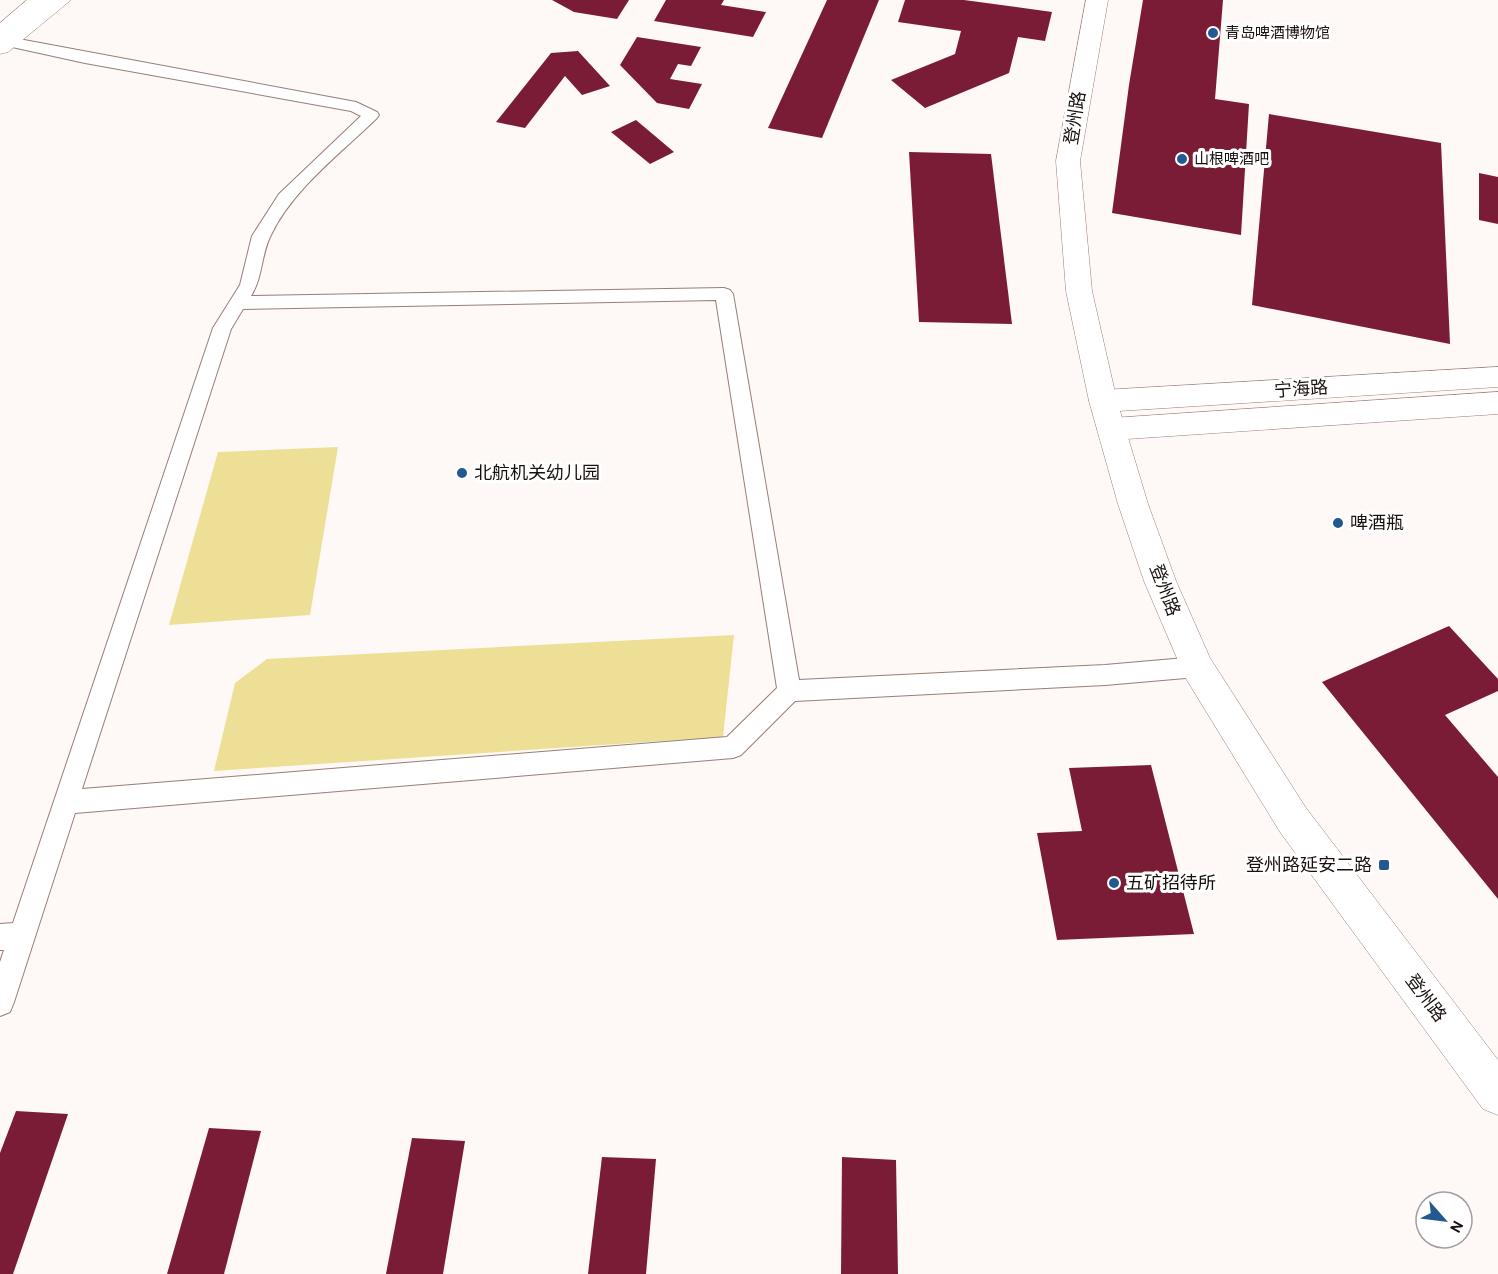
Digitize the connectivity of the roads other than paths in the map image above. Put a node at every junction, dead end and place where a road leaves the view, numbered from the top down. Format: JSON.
{"nodes":[{"id":1,"x":10,"y":0,"type":"edge"},
{"id":2,"x":40,"y":0,"type":"edge"},
{"id":3,"x":60,"y":0,"type":"edge"},
{"id":4,"x":1097,"y":0,"type":"edge"},
{"id":5,"x":0,"y":8,"type":"edge"},
{"id":6,"x":2,"y":41,"type":"edge"},
{"id":7,"x":237,"y":303,"type":"junction"},
{"id":8,"x":1498,"y":376,"type":"edge"},
{"id":9,"x":1498,"y":403,"type":"edge"},
{"id":10,"x":1108,"y":415,"type":"junction"},
{"id":11,"x":1197,"y":667,"type":"junction"},
{"id":12,"x":789,"y":691,"type":"junction"},
{"id":13,"x":66,"y":802,"type":"junction"},
{"id":14,"x":11,"y":936,"type":"edge"},
{"id":15,"x":0,"y":1002,"type":"edge"},
{"id":16,"x":1498,"y":1094,"type":"edge"}],
"edges":[{"from":1,"to":5,"type":"main road"},
{"from":2,"to":6,"type":"main road"},
{"from":3,"to":6,"type":"main road"},
{"from":4,"to":10,"type":"main road","name":"登州路"},
{"from":6,"to":7,"type":"lane"},
{"from":7,"to":12,"type":"lane"},
{"from":7,"to":13,"type":"lane"},
{"from":8,"to":10,"type":"main road","name":"宁海路"},
{"from":9,"to":10,"type":"main road","name":"宁海路"},
{"from":10,"to":11,"type":"main road","name":"登州路"},
{"from":11,"to":12,"type":"lane"},
{"from":11,"to":16,"type":"main road","name":"登州路"},
{"from":12,"to":13,"type":"lane"},
{"from":13,"to":14,"type":"lane"},
{"from":14,"to":15,"type":"lane"}]}
